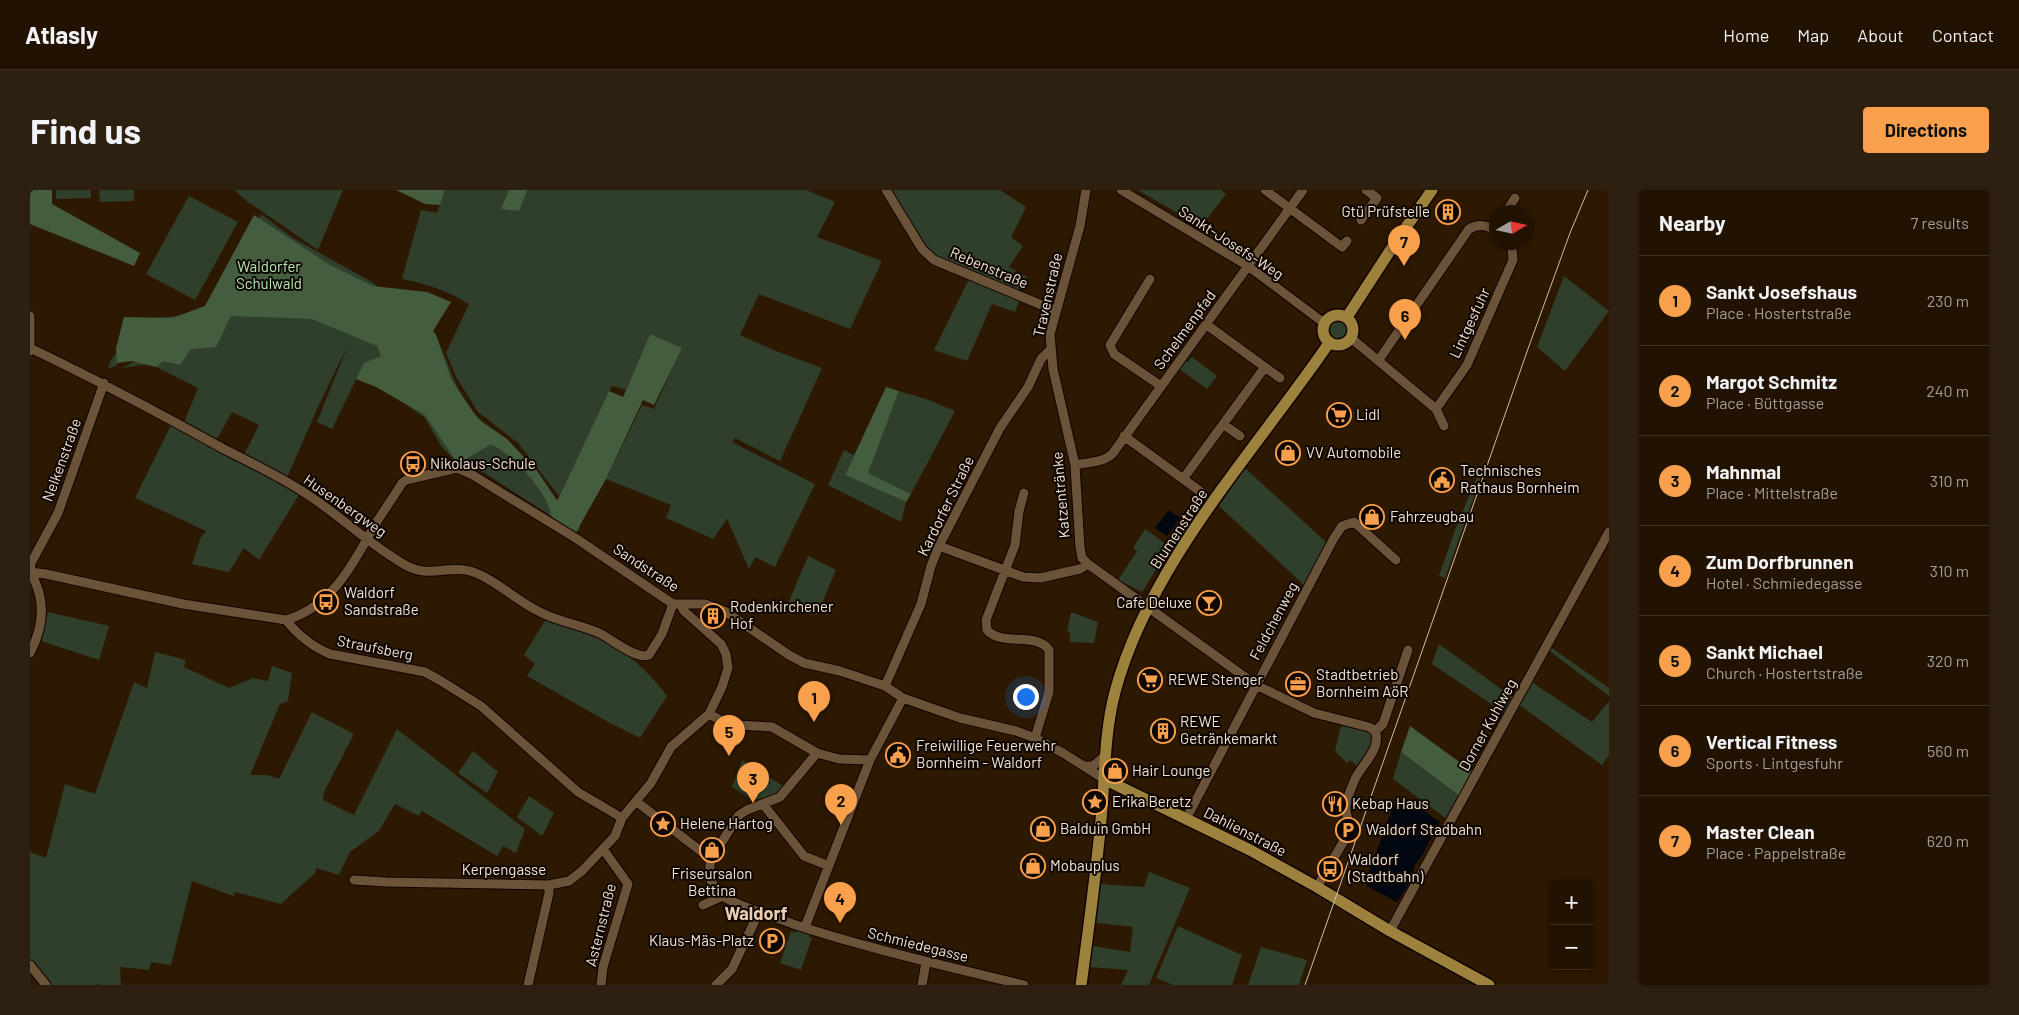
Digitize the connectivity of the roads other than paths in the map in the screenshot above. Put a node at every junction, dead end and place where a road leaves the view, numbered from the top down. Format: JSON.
{"nodes":[{"id":1,"x":886,"y":190,"type":"edge"},
{"id":2,"x":1086,"y":190,"type":"edge"},
{"id":3,"x":1121,"y":190,"type":"edge"},
{"id":4,"x":1265,"y":190,"type":"edge"},
{"id":5,"x":1303,"y":190,"type":"edge"},
{"id":6,"x":1366,"y":190,"type":"edge"},
{"id":7,"x":1432,"y":190,"type":"edge"},
{"id":8,"x":1516,"y":198,"type":"dead end"},
{"id":9,"x":1511,"y":205,"type":"edge"},
{"id":10,"x":1290,"y":208,"type":"junction"},
{"id":11,"x":1361,"y":220,"type":"dead end"},
{"id":12,"x":1489,"y":226,"type":"edge"},
{"id":13,"x":1347,"y":240,"type":"dead end"},
{"id":14,"x":1512,"y":250,"type":"edge"},
{"id":15,"x":1248,"y":266,"type":"junction"},
{"id":16,"x":1150,"y":279,"type":"dead end"},
{"id":17,"x":1056,"y":311,"type":"junction"},
{"id":18,"x":30,"y":316,"type":"edge"},
{"id":19,"x":1347,"y":317,"type":"junction"},
{"id":20,"x":1324,"y":323,"type":"junction"},
{"id":21,"x":1207,"y":325,"type":"junction"},
{"id":22,"x":1351,"y":338,"type":"junction"},
{"id":23,"x":1329,"y":343,"type":"junction"},
{"id":24,"x":30,"y":350,"type":"edge"},
{"id":25,"x":1050,"y":350,"type":"junction"},
{"id":26,"x":1378,"y":361,"type":"junction"},
{"id":27,"x":1265,"y":367,"type":"junction"},
{"id":28,"x":1280,"y":378,"type":"dead end"},
{"id":29,"x":104,"y":383,"type":"junction"},
{"id":30,"x":1161,"y":386,"type":"junction"},
{"id":31,"x":1436,"y":409,"type":"junction"},
{"id":32,"x":1003,"y":424,"type":"joint"},
{"id":33,"x":1224,"y":424,"type":"junction"},
{"id":34,"x":1444,"y":426,"type":"dead end"},
{"id":35,"x":1124,"y":436,"type":"junction"},
{"id":36,"x":1240,"y":436,"type":"dead end"},
{"id":37,"x":1075,"y":464,"type":"junction"},
{"id":38,"x":1183,"y":479,"type":"junction"},
{"id":39,"x":1201,"y":492,"type":"dead end"},
{"id":40,"x":1024,"y":493,"type":"dead end"},
{"id":41,"x":1609,"y":532,"type":"edge"},
{"id":42,"x":368,"y":539,"type":"junction"},
{"id":43,"x":940,"y":546,"type":"junction"},
{"id":44,"x":1396,"y":560,"type":"dead end"},
{"id":45,"x":1088,"y":564,"type":"junction"},
{"id":46,"x":1005,"y":570,"type":"junction"},
{"id":47,"x":30,"y":572,"type":"edge"},
{"id":48,"x":677,"y":604,"type":"junction"},
{"id":49,"x":1148,"y":608,"type":"junction"},
{"id":50,"x":286,"y":620,"type":"junction"},
{"id":51,"x":1408,"y":650,"type":"dead end"},
{"id":52,"x":30,"y":653,"type":"edge"},
{"id":53,"x":1256,"y":685,"type":"junction"},
{"id":54,"x":885,"y":686,"type":"junction"},
{"id":55,"x":903,"y":698,"type":"junction"},
{"id":56,"x":708,"y":714,"type":"junction"},
{"id":57,"x":1375,"y":731,"type":"junction"},
{"id":58,"x":1035,"y":738,"type":"junction"},
{"id":59,"x":817,"y":754,"type":"junction"},
{"id":60,"x":1106,"y":755,"type":"junction"},
{"id":61,"x":870,"y":760,"type":"junction"},
{"id":62,"x":1085,"y":766,"type":"junction"},
{"id":63,"x":1104,"y":779,"type":"junction"},
{"id":64,"x":1127,"y":792,"type":"junction"},
{"id":65,"x":637,"y":802,"type":"junction"},
{"id":66,"x":763,"y":804,"type":"junction"},
{"id":67,"x":1102,"y":807,"type":"junction"},
{"id":68,"x":622,"y":818,"type":"junction"},
{"id":69,"x":1186,"y":819,"type":"junction"},
{"id":70,"x":603,"y":849,"type":"junction"},
{"id":71,"x":711,"y":859,"type":"junction"},
{"id":72,"x":830,"y":866,"type":"junction"},
{"id":73,"x":354,"y":880,"type":"dead end"},
{"id":74,"x":549,"y":885,"type":"junction"},
{"id":75,"x":1317,"y":887,"type":"junction"},
{"id":76,"x":723,"y":896,"type":"junction"},
{"id":77,"x":703,"y":905,"type":"dead end"},
{"id":78,"x":759,"y":912,"type":"junction"},
{"id":79,"x":805,"y":927,"type":"junction"},
{"id":80,"x":1390,"y":931,"type":"junction"},
{"id":81,"x":926,"y":962,"type":"junction"},
{"id":82,"x":30,"y":964,"type":"edge"},
{"id":83,"x":46,"y":985,"type":"edge"},
{"id":84,"x":528,"y":985,"type":"edge"},
{"id":85,"x":601,"y":985,"type":"edge"},
{"id":86,"x":716,"y":985,"type":"edge"},
{"id":87,"x":922,"y":985,"type":"edge"},
{"id":88,"x":1024,"y":985,"type":"edge"},
{"id":89,"x":1081,"y":985,"type":"edge"},
{"id":90,"x":1490,"y":985,"type":"edge"}],
"edges":[{"from":1,"to":17,"type":"street","name":"Rebenstraße"},
{"from":2,"to":17,"type":"street","name":"Travenstraße"},
{"from":3,"to":15,"type":"street","name":"Sankt-Josefs-Weg"},
{"from":4,"to":10,"type":"street"},
{"from":5,"to":10,"type":"street","name":"Schelmenpfad"},
{"from":6,"to":11,"type":"street"},
{"from":7,"to":19,"type":"main road"},
{"from":8,"to":9,"type":"street"},
{"from":10,"to":13,"type":"street"},
{"from":10,"to":15,"type":"street","name":"Schelmenpfad"},
{"from":12,"to":26,"type":"street"},
{"from":14,"to":31,"type":"street","name":"Lintgesfuhr"},
{"from":15,"to":20,"type":"street","name":"Sankt-Josefs-Weg"},
{"from":15,"to":21,"type":"street","name":"Schelmenpfad"},
{"from":16,"to":30,"type":"street"},
{"from":17,"to":25,"type":"street","name":"Travenstraße"},
{"from":18,"to":24,"type":"street"},
{"from":19,"to":20,"type":"main road"},
{"from":19,"to":22,"type":"main road"},
{"from":20,"to":23,"type":"main road"},
{"from":21,"to":27,"type":"street"},
{"from":21,"to":30,"type":"street","name":"Schelmenpfad"},
{"from":22,"to":23,"type":"main road"},
{"from":22,"to":26,"type":"street"},
{"from":23,"to":49,"type":"main road","name":"Blumenstraße"},
{"from":24,"to":29,"type":"street","name":"Husenbergweg"},
{"from":25,"to":32,"type":"street","name":"Travenstraße"},
{"from":25,"to":37,"type":"street","name":"Katzentränke"},
{"from":26,"to":31,"type":"street"},
{"from":27,"to":28,"type":"street"},
{"from":27,"to":33,"type":"street"},
{"from":29,"to":42,"type":"street","name":"Husenbergweg"},
{"from":29,"to":47,"type":"street","name":"Nelkenstraße"},
{"from":30,"to":35,"type":"street","name":"Schelmenpfad"},
{"from":31,"to":34,"type":"street"},
{"from":32,"to":43,"type":"street","name":"Kardorfer Straße"},
{"from":33,"to":36,"type":"street"},
{"from":33,"to":38,"type":"street"},
{"from":35,"to":37,"type":"street","name":"Schelmenpfad"},
{"from":35,"to":38,"type":"street"},
{"from":37,"to":45,"type":"street","name":"Katzentränke"},
{"from":38,"to":39,"type":"street"},
{"from":40,"to":46,"type":"street"},
{"from":41,"to":80,"type":"street","name":"Dorner Kuhlweg"},
{"from":42,"to":48,"type":"street","name":"Husenbergweg"},
{"from":42,"to":48,"type":"street","name":"Sandstraße"},
{"from":42,"to":50,"type":"street","name":"Sandstraße"},
{"from":43,"to":46,"type":"street"},
{"from":43,"to":54,"type":"street","name":"Kardorfer Straße"},
{"from":44,"to":53,"type":"street","name":"Feldchenweg"},
{"from":45,"to":46,"type":"street"},
{"from":45,"to":49,"type":"street"},
{"from":46,"to":58,"type":"street"},
{"from":47,"to":50,"type":"street"},
{"from":47,"to":52,"type":"street"},
{"from":48,"to":54,"type":"street","name":"Sandstraße"},
{"from":48,"to":56,"type":"street","name":"Kerpengasse"},
{"from":49,"to":53,"type":"street"},
{"from":49,"to":60,"type":"main road","name":"Blumenstraße"},
{"from":50,"to":68,"type":"street","name":"Straufsberg"},
{"from":51,"to":57,"type":"street"},
{"from":53,"to":57,"type":"street"},
{"from":53,"to":69,"type":"street","name":"Feldchenweg"},
{"from":54,"to":55,"type":"street","name":"Sandstraße"},
{"from":55,"to":58,"type":"street","name":"Sandstraße"},
{"from":55,"to":61,"type":"street"},
{"from":56,"to":59,"type":"street"},
{"from":56,"to":65,"type":"street","name":"Kerpengasse"},
{"from":57,"to":75,"type":"street"},
{"from":58,"to":62,"type":"street","name":"Sandstraße"},
{"from":59,"to":61,"type":"street"},
{"from":59,"to":66,"type":"street"},
{"from":60,"to":62,"type":"street"},
{"from":60,"to":63,"type":"main road","name":"Blumenstraße"},
{"from":61,"to":72,"type":"street"},
{"from":62,"to":63,"type":"street","name":"Sandstraße"},
{"from":63,"to":64,"type":"main road","name":"Dahlienstraße"},
{"from":63,"to":67,"type":"main road","name":"Blumenstraße"},
{"from":64,"to":67,"type":"main road"},
{"from":64,"to":69,"type":"main road","name":"Dahlienstraße"},
{"from":65,"to":68,"type":"street","name":"Kerpengasse"},
{"from":65,"to":71,"type":"street"},
{"from":66,"to":71,"type":"street"},
{"from":66,"to":72,"type":"street"},
{"from":67,"to":89,"type":"main road","name":"Blumenstraße"},
{"from":68,"to":70,"type":"street","name":"Kerpengasse"},
{"from":69,"to":75,"type":"main road","name":"Dahlienstraße"},
{"from":70,"to":74,"type":"street","name":"Kerpengasse"},
{"from":70,"to":85,"type":"street","name":"Asternstraße"},
{"from":71,"to":76,"type":"street"},
{"from":72,"to":79,"type":"street"},
{"from":73,"to":74,"type":"street","name":"Kerpengasse"},
{"from":74,"to":84,"type":"street"},
{"from":75,"to":80,"type":"main road","name":"Dahlienstraße"},
{"from":76,"to":77,"type":"street"},
{"from":76,"to":78,"type":"street","name":"Schmiedegasse"},
{"from":78,"to":79,"type":"street","name":"Schmiedegasse"},
{"from":78,"to":86,"type":"street"},
{"from":79,"to":81,"type":"street","name":"Schmiedegasse"},
{"from":80,"to":90,"type":"main road","name":"Dahlienstraße"},
{"from":81,"to":87,"type":"street"},
{"from":81,"to":88,"type":"street","name":"Schmiedegasse"},
{"from":82,"to":83,"type":"street"}]}
